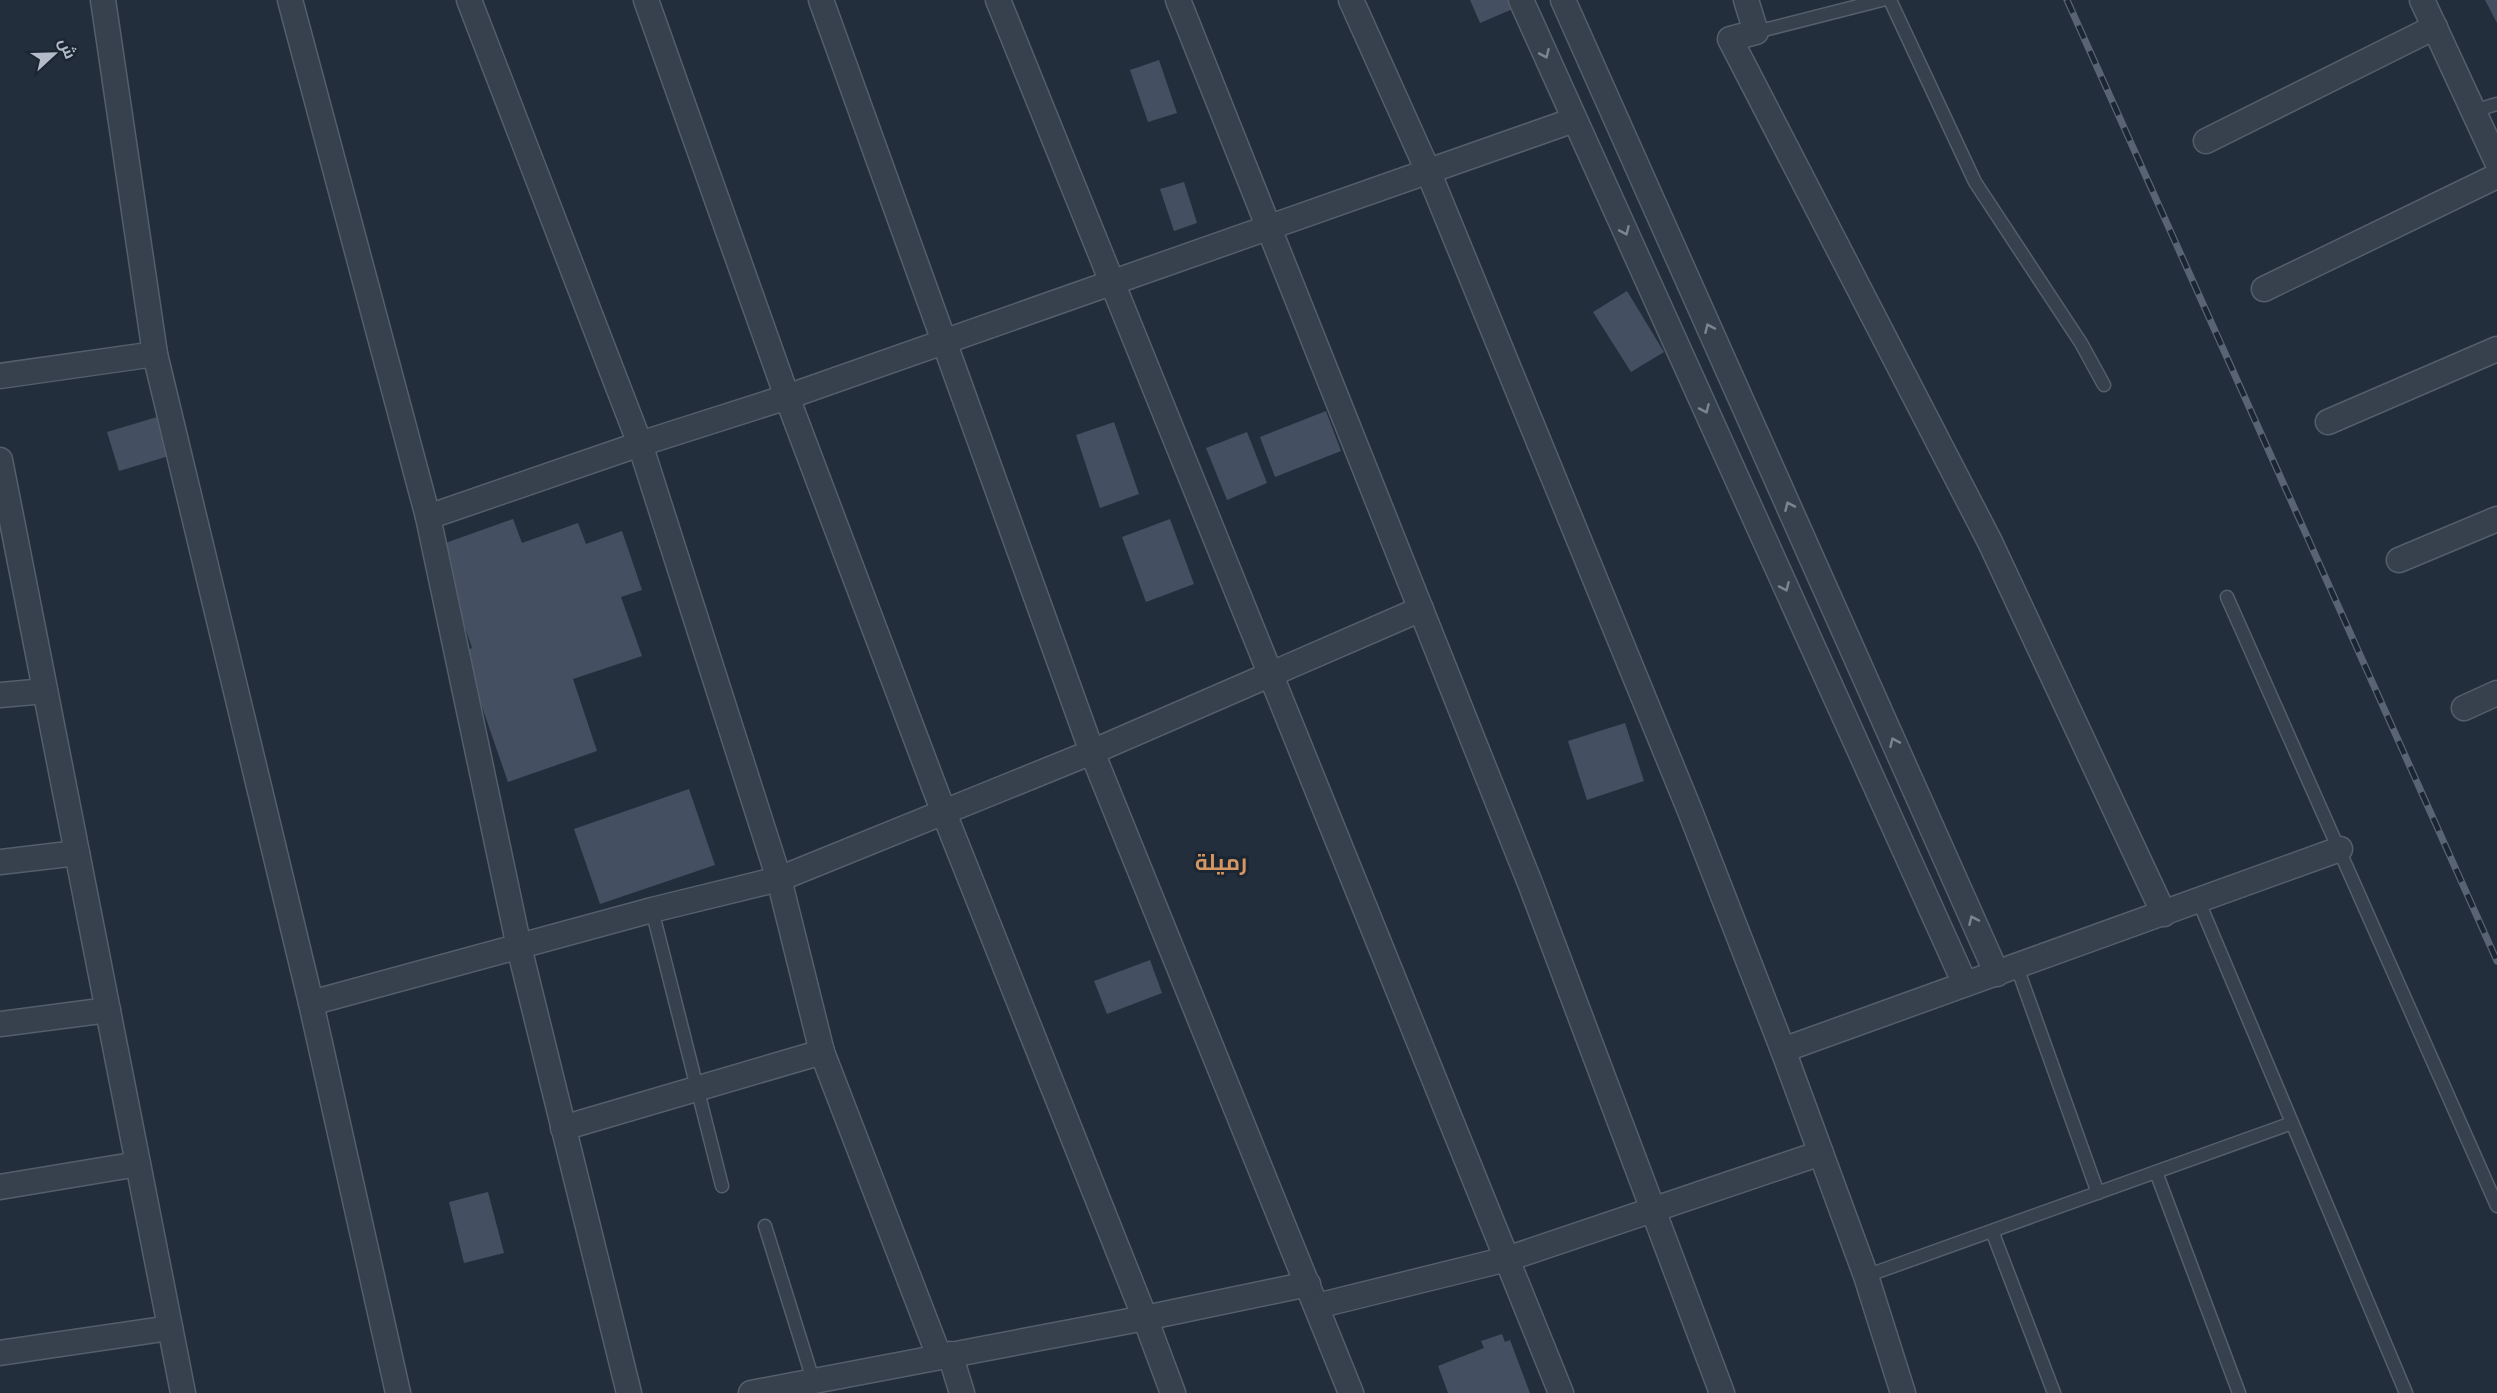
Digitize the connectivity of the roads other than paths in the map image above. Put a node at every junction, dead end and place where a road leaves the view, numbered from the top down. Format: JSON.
{"nodes":[{"id":1,"x":103,"y":0,"type":"edge"},
{"id":2,"x":290,"y":0,"type":"edge"},
{"id":3,"x":469,"y":0,"type":"edge"},
{"id":4,"x":646,"y":0,"type":"edge"},
{"id":5,"x":821,"y":0,"type":"edge"},
{"id":6,"x":998,"y":0,"type":"edge"},
{"id":7,"x":1178,"y":0,"type":"edge"},
{"id":8,"x":1351,"y":0,"type":"edge"},
{"id":9,"x":1521,"y":0,"type":"edge"},
{"id":10,"x":1563,"y":0,"type":"edge"},
{"id":11,"x":1746,"y":0,"type":"edge"},
{"id":12,"x":1882,"y":0,"type":"edge"},
{"id":13,"x":1890,"y":0,"type":"edge"},
{"id":14,"x":2422,"y":0,"type":"edge"},
{"id":15,"x":2435,"y":27,"type":"junction"},
{"id":16,"x":1756,"y":32,"type":"junction"},
{"id":17,"x":2497,"y":104,"type":"edge"},
{"id":18,"x":2473,"y":111,"type":"junction"},
{"id":19,"x":1574,"y":120,"type":"junction"},
{"id":20,"x":2206,"y":141,"type":"dead end"},
{"id":21,"x":2497,"y":162,"type":"edge"},
{"id":22,"x":1428,"y":171,"type":"junction"},
{"id":23,"x":2497,"y":176,"type":"edge"},
{"id":24,"x":1270,"y":226,"type":"junction"},
{"id":25,"x":1112,"y":282,"type":"junction"},
{"id":26,"x":2264,"y":289,"type":"dead end"},
{"id":27,"x":944,"y":342,"type":"junction"},
{"id":28,"x":2497,"y":349,"type":"edge"},
{"id":29,"x":155,"y":354,"type":"junction"},
{"id":30,"x":0,"y":376,"type":"edge"},
{"id":31,"x":2104,"y":386,"type":"dead end"},
{"id":32,"x":787,"y":397,"type":"junction"},
{"id":33,"x":2328,"y":422,"type":"dead end"},
{"id":34,"x":640,"y":444,"type":"junction"},
{"id":35,"x":0,"y":460,"type":"edge"},
{"id":36,"x":428,"y":517,"type":"junction"},
{"id":37,"x":2497,"y":519,"type":"edge"},
{"id":38,"x":6,"y":525,"type":"edge"},
{"id":39,"x":2398,"y":560,"type":"dead end"},
{"id":40,"x":2227,"y":597,"type":"dead end"},
{"id":41,"x":1421,"y":609,"type":"junction"},
{"id":42,"x":1271,"y":676,"type":"junction"},
{"id":43,"x":45,"y":691,"type":"junction"},
{"id":44,"x":2497,"y":693,"type":"edge"},
{"id":45,"x":0,"y":695,"type":"edge"},
{"id":46,"x":2464,"y":708,"type":"dead end"},
{"id":47,"x":1092,"y":752,"type":"junction"},
{"id":48,"x":944,"y":813,"type":"junction"},
{"id":49,"x":2340,"y":849,"type":"junction"},
{"id":50,"x":77,"y":853,"type":"junction"},
{"id":51,"x":0,"y":862,"type":"edge"},
{"id":52,"x":779,"y":879,"type":"junction"},
{"id":53,"x":2199,"y":902,"type":"junction"},
{"id":54,"x":652,"y":910,"type":"junction"},
{"id":55,"x":2164,"y":914,"type":"junction"},
{"id":56,"x":519,"y":947,"type":"junction"},
{"id":57,"x":2007,"y":970,"type":"junction"},
{"id":58,"x":1965,"y":984,"type":"junction"},
{"id":59,"x":311,"y":1003,"type":"junction"},
{"id":60,"x":108,"y":1010,"type":"junction"},
{"id":61,"x":0,"y":1024,"type":"edge"},
{"id":62,"x":1783,"y":1050,"type":"junction"},
{"id":63,"x":822,"y":1052,"type":"junction"},
{"id":64,"x":698,"y":1089,"type":"junction"},
{"id":65,"x":2292,"y":1123,"type":"junction"},
{"id":66,"x":564,"y":1128,"type":"junction"},
{"id":67,"x":1821,"y":1153,"type":"junction"},
{"id":68,"x":138,"y":1164,"type":"junction"},
{"id":69,"x":2156,"y":1172,"type":"junction"},
{"id":70,"x":722,"y":1186,"type":"dead end"},
{"id":71,"x":0,"y":1187,"type":"edge"},
{"id":72,"x":2098,"y":1193,"type":"junction"},
{"id":73,"x":2497,"y":1206,"type":"edge"},
{"id":74,"x":1654,"y":1210,"type":"junction"},
{"id":75,"x":765,"y":1226,"type":"dead end"},
{"id":76,"x":1992,"y":1231,"type":"junction"},
{"id":77,"x":1507,"y":1259,"type":"junction"},
{"id":78,"x":1866,"y":1276,"type":"junction"},
{"id":79,"x":1313,"y":1295,"type":"junction"},
{"id":80,"x":1145,"y":1318,"type":"junction"},
{"id":81,"x":170,"y":1328,"type":"junction"},
{"id":82,"x":0,"y":1353,"type":"edge"},
{"id":83,"x":945,"y":1355,"type":"junction"},
{"id":84,"x":828,"y":1385,"type":"edge"},
{"id":85,"x":183,"y":1393,"type":"edge"},
{"id":86,"x":398,"y":1393,"type":"edge"},
{"id":87,"x":629,"y":1393,"type":"edge"},
{"id":88,"x":751,"y":1393,"type":"edge"},
{"id":89,"x":962,"y":1393,"type":"edge"},
{"id":90,"x":1173,"y":1393,"type":"edge"},
{"id":91,"x":1352,"y":1393,"type":"edge"},
{"id":92,"x":1561,"y":1393,"type":"edge"},
{"id":93,"x":1722,"y":1393,"type":"edge"},
{"id":94,"x":1903,"y":1393,"type":"edge"},
{"id":95,"x":2054,"y":1393,"type":"edge"},
{"id":96,"x":2239,"y":1393,"type":"edge"},
{"id":97,"x":2406,"y":1393,"type":"edge"}],
"edges":[{"from":1,"to":29,"type":"street"},
{"from":2,"to":36,"type":"street"},
{"from":3,"to":34,"type":"street"},
{"from":4,"to":32,"type":"street"},
{"from":5,"to":27,"type":"street"},
{"from":6,"to":25,"type":"street"},
{"from":7,"to":24,"type":"street"},
{"from":8,"to":22,"type":"street"},
{"from":9,"to":19,"type":"street","one_way":true},
{"from":57,"to":10,"type":"street","one_way":true},
{"from":11,"to":16,"type":"street"},
{"from":12,"to":16,"type":"lane"},
{"from":13,"to":31,"type":"lane"},
{"from":14,"to":15,"type":"street"},
{"from":15,"to":18,"type":"street"},
{"from":15,"to":20,"type":"street"},
{"from":16,"to":55,"type":"street"},
{"from":17,"to":18,"type":"lane"},
{"from":18,"to":21,"type":"street"},
{"from":19,"to":22,"type":"street"},
{"from":19,"to":58,"type":"street","one_way":true},
{"from":22,"to":24,"type":"street"},
{"from":22,"to":62,"type":"street"},
{"from":23,"to":26,"type":"street"},
{"from":24,"to":25,"type":"street"},
{"from":24,"to":41,"type":"street"},
{"from":25,"to":27,"type":"street"},
{"from":25,"to":42,"type":"street"},
{"from":27,"to":32,"type":"street"},
{"from":27,"to":47,"type":"street"},
{"from":28,"to":33,"type":"street"},
{"from":29,"to":30,"type":"street"},
{"from":29,"to":59,"type":"street"},
{"from":32,"to":34,"type":"street"},
{"from":32,"to":48,"type":"street"},
{"from":34,"to":36,"type":"street"},
{"from":34,"to":52,"type":"street"},
{"from":35,"to":38,"type":"street"},
{"from":36,"to":56,"type":"street"},
{"from":37,"to":39,"type":"street"},
{"from":38,"to":43,"type":"street"},
{"from":40,"to":49,"type":"lane"},
{"from":41,"to":42,"type":"street"},
{"from":41,"to":74,"type":"street"},
{"from":42,"to":47,"type":"street"},
{"from":42,"to":77,"type":"street"},
{"from":43,"to":45,"type":"street"},
{"from":43,"to":50,"type":"street"},
{"from":44,"to":46,"type":"street"},
{"from":47,"to":48,"type":"street"},
{"from":47,"to":79,"type":"street"},
{"from":48,"to":52,"type":"street"},
{"from":48,"to":80,"type":"street"},
{"from":49,"to":53,"type":"street"},
{"from":49,"to":73,"type":"lane"},
{"from":50,"to":51,"type":"street"},
{"from":50,"to":60,"type":"street"},
{"from":52,"to":54,"type":"street"},
{"from":52,"to":63,"type":"street"},
{"from":53,"to":55,"type":"street"},
{"from":53,"to":65,"type":"lane"},
{"from":54,"to":56,"type":"street"},
{"from":54,"to":64,"type":"lane"},
{"from":55,"to":57,"type":"street"},
{"from":56,"to":59,"type":"street"},
{"from":56,"to":66,"type":"street"},
{"from":57,"to":58,"type":"street"},
{"from":57,"to":72,"type":"lane"},
{"from":58,"to":62,"type":"street"},
{"from":59,"to":86,"type":"street"},
{"from":60,"to":61,"type":"street"},
{"from":60,"to":68,"type":"street"},
{"from":62,"to":67,"type":"street"},
{"from":63,"to":64,"type":"street"},
{"from":63,"to":83,"type":"street"},
{"from":64,"to":66,"type":"street"},
{"from":64,"to":70,"type":"lane"},
{"from":65,"to":69,"type":"lane"},
{"from":65,"to":97,"type":"lane"},
{"from":66,"to":87,"type":"street"},
{"from":67,"to":74,"type":"street"},
{"from":67,"to":78,"type":"street"},
{"from":68,"to":71,"type":"street"},
{"from":68,"to":81,"type":"street"},
{"from":69,"to":72,"type":"lane"},
{"from":69,"to":96,"type":"lane"},
{"from":72,"to":76,"type":"lane"},
{"from":74,"to":77,"type":"street"},
{"from":74,"to":93,"type":"street"},
{"from":75,"to":84,"type":"lane"},
{"from":76,"to":78,"type":"lane"},
{"from":76,"to":95,"type":"lane"},
{"from":77,"to":79,"type":"street"},
{"from":77,"to":92,"type":"street"},
{"from":78,"to":94,"type":"street"},
{"from":79,"to":80,"type":"street"},
{"from":79,"to":91,"type":"street"},
{"from":80,"to":83,"type":"street"},
{"from":80,"to":90,"type":"street"},
{"from":81,"to":82,"type":"street"},
{"from":81,"to":85,"type":"street"},
{"from":83,"to":84,"type":"street"},
{"from":83,"to":89,"type":"street"},
{"from":84,"to":88,"type":"street"}]}
